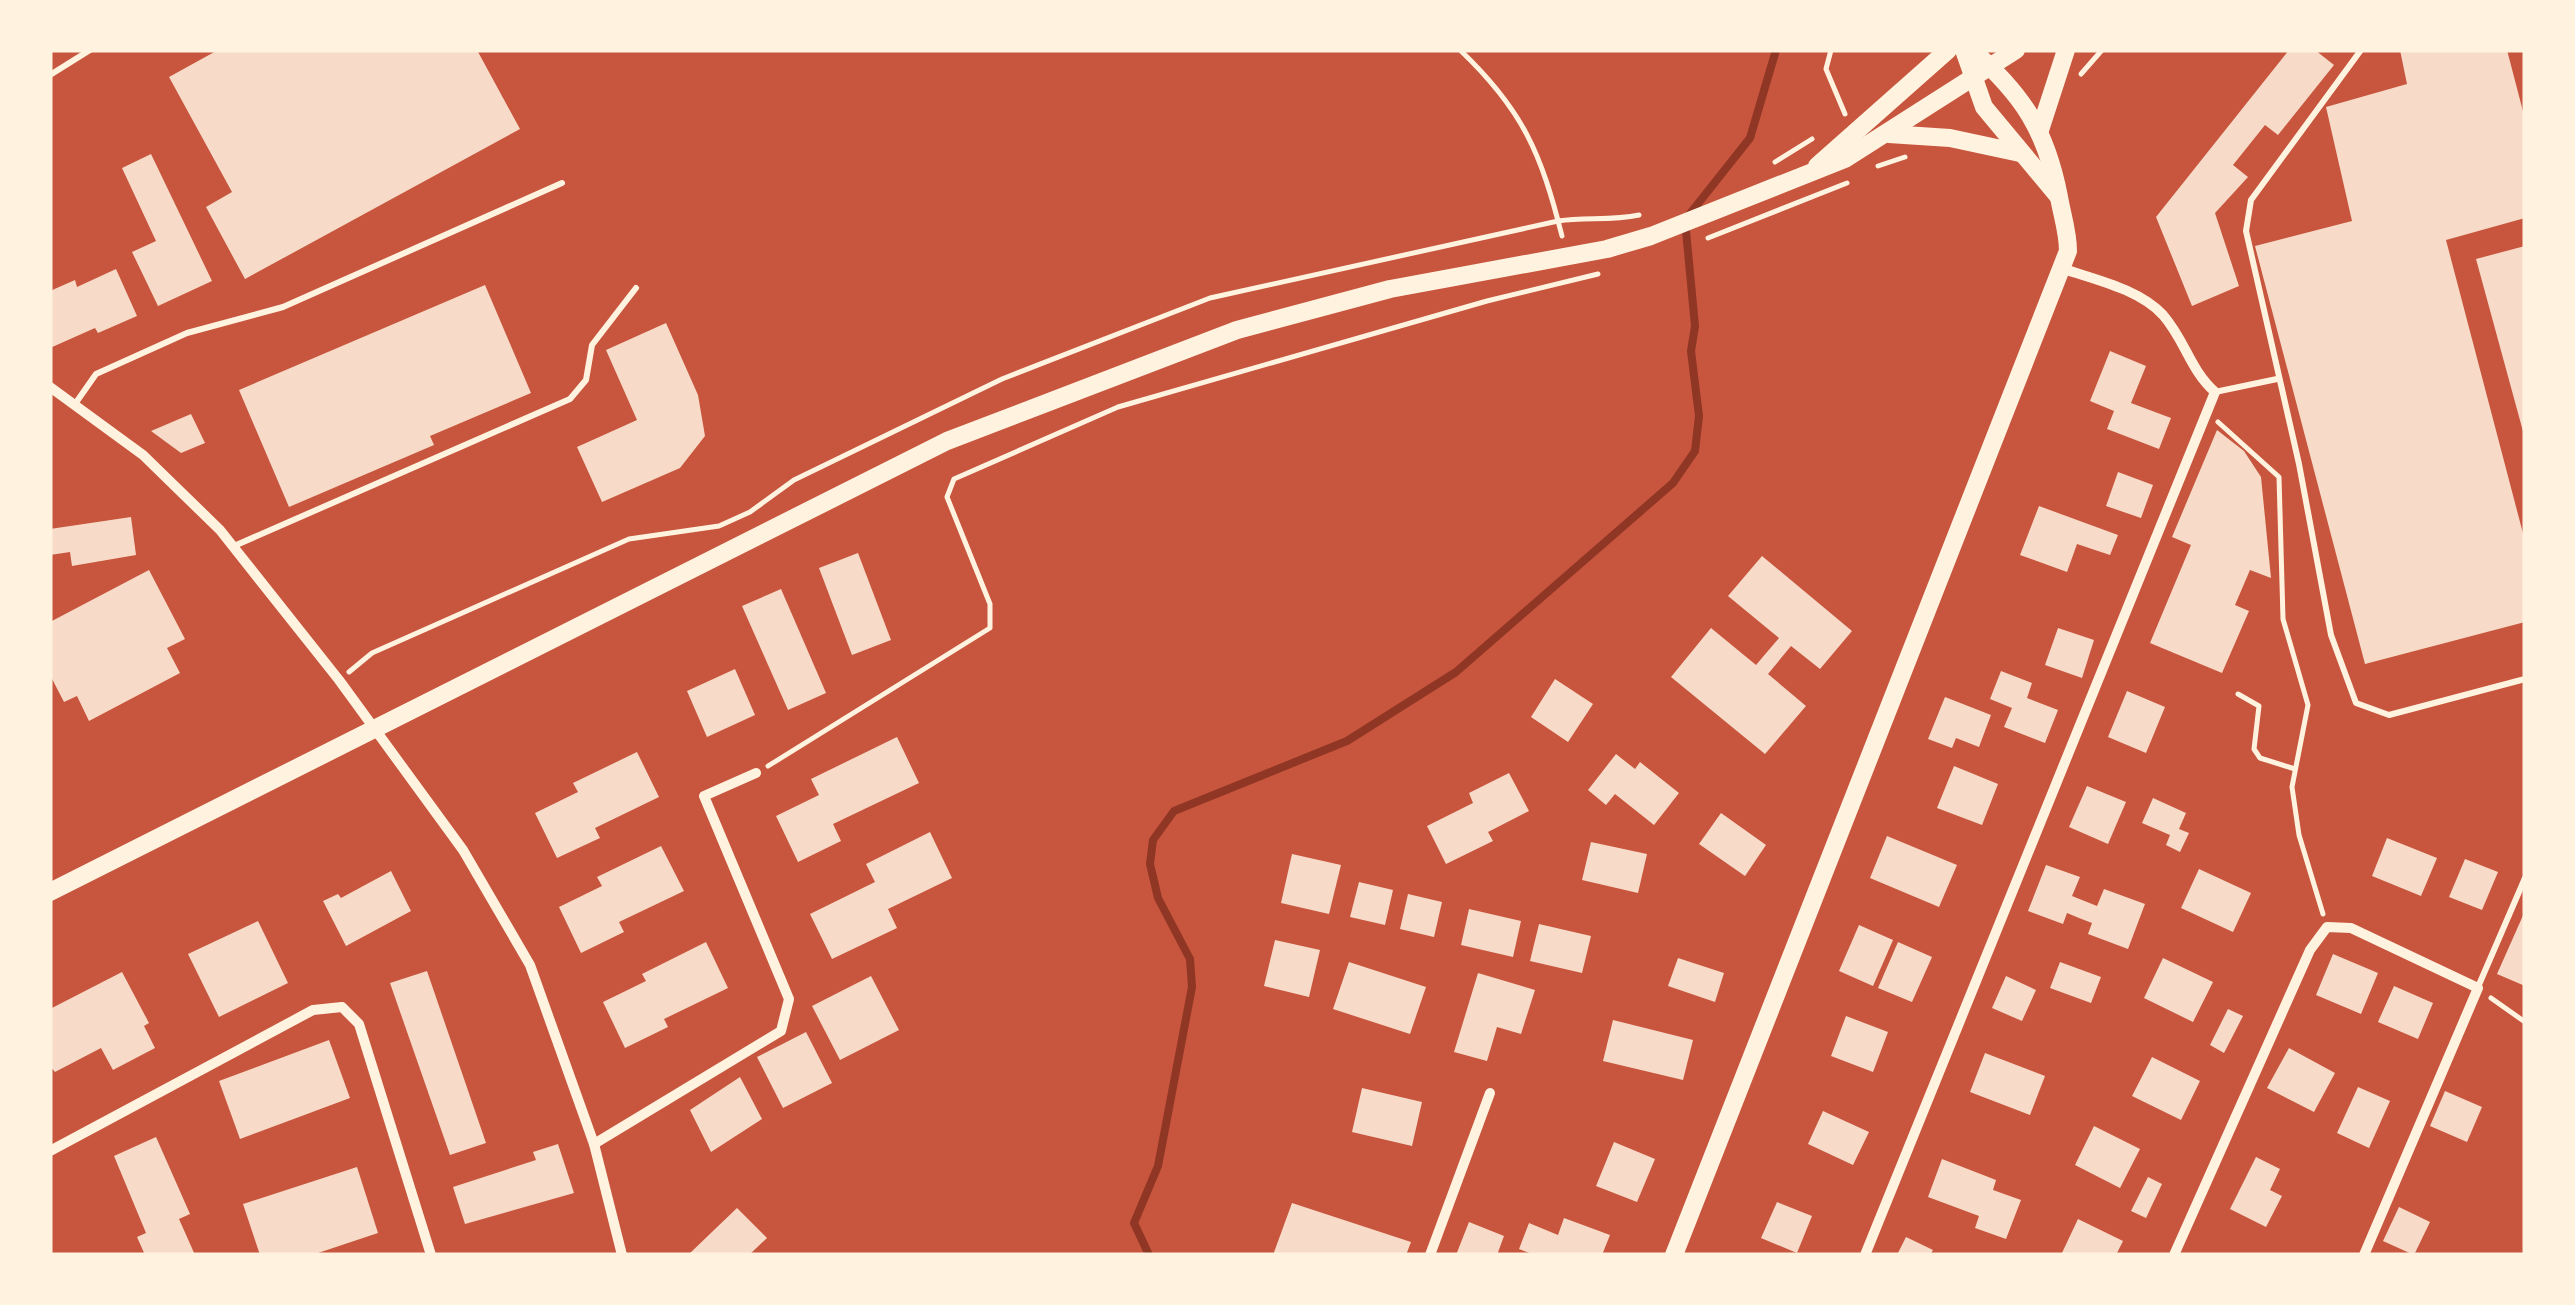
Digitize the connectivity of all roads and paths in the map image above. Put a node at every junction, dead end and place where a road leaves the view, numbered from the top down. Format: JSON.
{"nodes":[{"id":1,"x":90,"y":50,"type":"edge"},
{"id":2,"x":1460,"y":50,"type":"edge"},
{"id":3,"x":1830,"y":50,"type":"edge"},
{"id":4,"x":1948,"y":50,"type":"edge"},
{"id":5,"x":1964,"y":50,"type":"edge"},
{"id":6,"x":1972,"y":50,"type":"edge"},
{"id":7,"x":2016,"y":50,"type":"edge"},
{"id":8,"x":2066,"y":50,"type":"edge"},
{"id":9,"x":2102,"y":50,"type":"edge"},
{"id":10,"x":2361,"y":50,"type":"edge"},
{"id":11,"x":1990,"y":66,"type":"junction"},
{"id":12,"x":50,"y":75,"type":"edge"},
{"id":13,"x":2079,"y":76,"type":"dead end"},
{"id":14,"x":1972,"y":79,"type":"junction"},
{"id":15,"x":1846,"y":114,"type":"dead end"},
{"id":16,"x":2040,"y":130,"type":"junction"},
{"id":17,"x":1888,"y":134,"type":"junction"},
{"id":18,"x":2020,"y":153,"type":"junction"},
{"id":19,"x":1813,"y":170,"type":"junction"},
{"id":20,"x":562,"y":184,"type":"dead end"},
{"id":21,"x":2058,"y":196,"type":"junction"},
{"id":22,"x":1558,"y":221,"type":"dead end"},
{"id":23,"x":2064,"y":269,"type":"junction"},
{"id":24,"x":1607,"y":272,"type":"dead end"},
{"id":25,"x":636,"y":288,"type":"dead end"},
{"id":26,"x":2276,"y":379,"type":"junction"},
{"id":27,"x":50,"y":387,"type":"edge"},
{"id":28,"x":2215,"y":392,"type":"junction"},
{"id":29,"x":74,"y":405,"type":"junction"},
{"id":30,"x":2206,"y":413,"type":"junction"},
{"id":31,"x":233,"y":546,"type":"junction"},
{"id":32,"x":2525,"y":679,"type":"edge"},
{"id":33,"x":2238,"y":694,"type":"dead end"},
{"id":34,"x":373,"y":729,"type":"junction"},
{"id":35,"x":2295,"y":769,"type":"junction"},
{"id":36,"x":756,"y":773,"type":"joint"},
{"id":37,"x":2525,"y":878,"type":"edge"},
{"id":38,"x":50,"y":892,"type":"edge"},
{"id":39,"x":2327,"y":926,"type":"junction"},
{"id":40,"x":2478,"y":988,"type":"junction"},
{"id":41,"x":2525,"y":1022,"type":"edge"},
{"id":42,"x":1490,"y":1093,"type":"dead end"},
{"id":43,"x":594,"y":1144,"type":"junction"},
{"id":44,"x":50,"y":1151,"type":"edge"},
{"id":45,"x":431,"y":1255,"type":"edge"},
{"id":46,"x":622,"y":1255,"type":"edge"},
{"id":47,"x":1430,"y":1255,"type":"edge"},
{"id":48,"x":1674,"y":1255,"type":"edge"},
{"id":49,"x":1866,"y":1255,"type":"edge"},
{"id":50,"x":2174,"y":1255,"type":"edge"},
{"id":51,"x":2364,"y":1255,"type":"edge"}],
"edges":[{"from":1,"to":12,"type":"lane"},
{"from":2,"to":22,"type":"path"},
{"from":3,"to":15,"type":"path"},
{"from":4,"to":19,"type":"main road"},
{"from":5,"to":14,"type":"main road"},
{"from":6,"to":11,"type":"main road"},
{"from":7,"to":11,"type":"main road"},
{"from":8,"to":16,"type":"main road"},
{"from":9,"to":13,"type":"path"},
{"from":10,"to":26,"type":"lane"},
{"from":11,"to":14,"type":"main road"},
{"from":11,"to":16,"type":"main road"},
{"from":14,"to":17,"type":"main road"},
{"from":14,"to":18,"type":"main road"},
{"from":16,"to":21,"type":"main road"},
{"from":17,"to":18,"type":"main road"},
{"from":17,"to":19,"type":"main road"},
{"from":18,"to":21,"type":"main road"},
{"from":19,"to":34,"type":"main road"},
{"from":20,"to":29,"type":"lane"},
{"from":21,"to":23,"type":"main road"},
{"from":23,"to":28,"type":"street"},
{"from":23,"to":48,"type":"main road"},
{"from":24,"to":36,"type":"path"},
{"from":25,"to":31,"type":"lane"},
{"from":26,"to":28,"type":"lane"},
{"from":26,"to":32,"type":"lane"},
{"from":27,"to":29,"type":"street"},
{"from":28,"to":30,"type":"street"},
{"from":29,"to":31,"type":"street"},
{"from":30,"to":35,"type":"path"},
{"from":30,"to":49,"type":"street"},
{"from":31,"to":34,"type":"street"},
{"from":33,"to":35,"type":"path"},
{"from":34,"to":38,"type":"main road"},
{"from":34,"to":43,"type":"street"},
{"from":35,"to":39,"type":"path"},
{"from":36,"to":43,"type":"street"},
{"from":37,"to":40,"type":"lane"},
{"from":39,"to":40,"type":"street"},
{"from":39,"to":50,"type":"street"},
{"from":40,"to":41,"type":"path"},
{"from":40,"to":51,"type":"street"},
{"from":42,"to":47,"type":"street"},
{"from":43,"to":46,"type":"street"},
{"from":44,"to":45,"type":"street"}]}
